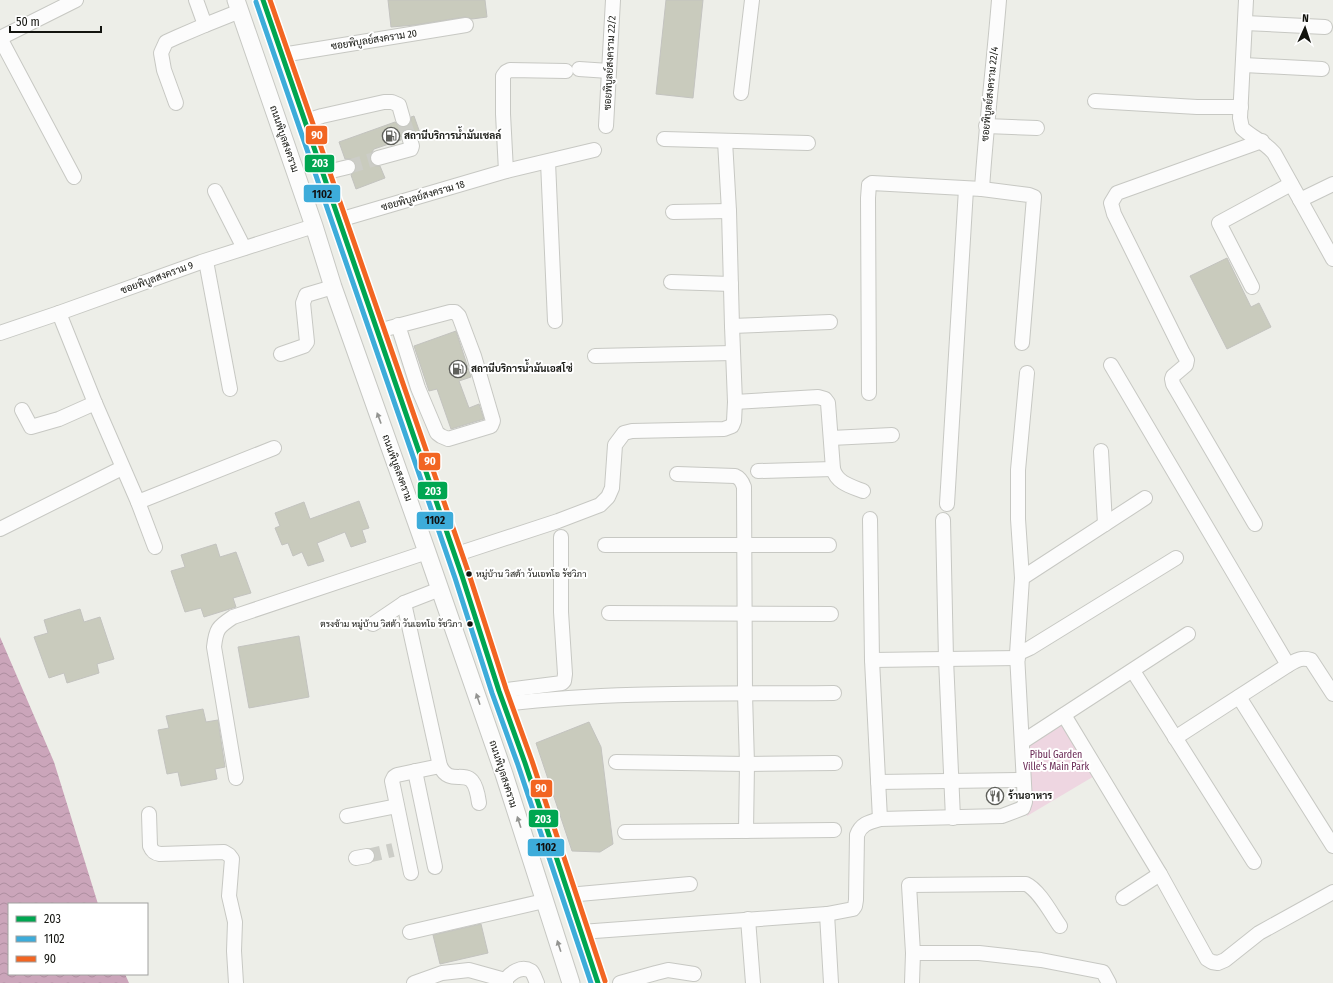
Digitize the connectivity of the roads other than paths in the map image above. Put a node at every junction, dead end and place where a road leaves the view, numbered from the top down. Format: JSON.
{"nodes":[{"id":1,"x":196,"y":0,"type":"edge"},
{"id":2,"x":263,"y":0,"type":"edge"},
{"id":3,"x":613,"y":0,"type":"edge"},
{"id":4,"x":752,"y":0,"type":"edge"},
{"id":5,"x":999,"y":0,"type":"edge"},
{"id":6,"x":1246,"y":0,"type":"edge"},
{"id":7,"x":72,"y":1,"type":"edge"},
{"id":8,"x":238,"y":6,"type":"edge"},
{"id":9,"x":1246,"y":23,"type":"junction"},
{"id":10,"x":205,"y":25,"type":"junction"},
{"id":11,"x":466,"y":25,"type":"dead end"},
{"id":12,"x":1325,"y":27,"type":"dead end"},
{"id":13,"x":0,"y":38,"type":"edge"},
{"id":14,"x":282,"y":55,"type":"junction"},
{"id":15,"x":1244,"y":65,"type":"junction"},
{"id":16,"x":1322,"y":69,"type":"dead end"},
{"id":17,"x":609,"y":71,"type":"junction"},
{"id":18,"x":741,"y":93,"type":"dead end"},
{"id":19,"x":1095,"y":101,"type":"dead end"},
{"id":20,"x":176,"y":104,"type":"dead end"},
{"id":21,"x":1242,"y":107,"type":"junction"},
{"id":22,"x":403,"y":119,"type":"tunnel mouth"},
{"id":23,"x":306,"y":121,"type":"junction"},
{"id":24,"x":606,"y":126,"type":"dead end"},
{"id":25,"x":986,"y":126,"type":"junction"},
{"id":26,"x":1037,"y":128,"type":"dead end"},
{"id":27,"x":409,"y":137,"type":"tunnel mouth"},
{"id":28,"x":664,"y":139,"type":"dead end"},
{"id":29,"x":725,"y":141,"type":"junction"},
{"id":30,"x":1262,"y":141,"type":"junction"},
{"id":31,"x":808,"y":143,"type":"dead end"},
{"id":32,"x":594,"y":150,"type":"dead end"},
{"id":33,"x":378,"y":158,"type":"tunnel mouth"},
{"id":34,"x":548,"y":162,"type":"junction"},
{"id":35,"x":348,"y":167,"type":"tunnel mouth"},
{"id":36,"x":506,"y":171,"type":"junction"},
{"id":37,"x":323,"y":173,"type":"junction"},
{"id":38,"x":74,"y":177,"type":"dead end"},
{"id":39,"x":1291,"y":184,"type":"junction"},
{"id":40,"x":1333,"y":184,"type":"edge"},
{"id":41,"x":966,"y":189,"type":"junction"},
{"id":42,"x":982,"y":189,"type":"junction"},
{"id":43,"x":215,"y":190,"type":"dead end"},
{"id":44,"x":1300,"y":200,"type":"junction"},
{"id":45,"x":729,"y":211,"type":"junction"},
{"id":46,"x":673,"y":212,"type":"dead end"},
{"id":47,"x":339,"y":220,"type":"junction"},
{"id":48,"x":314,"y":226,"type":"junction"},
{"id":49,"x":244,"y":248,"type":"junction"},
{"id":50,"x":1333,"y":259,"type":"edge"},
{"id":51,"x":206,"y":261,"type":"junction"},
{"id":52,"x":671,"y":282,"type":"dead end"},
{"id":53,"x":730,"y":284,"type":"junction"},
{"id":54,"x":333,"y":287,"type":"junction"},
{"id":55,"x":1252,"y":287,"type":"dead end"},
{"id":56,"x":59,"y":313,"type":"junction"},
{"id":57,"x":555,"y":321,"type":"dead end"},
{"id":58,"x":830,"y":322,"type":"dead end"},
{"id":59,"x":398,"y":325,"type":"junction"},
{"id":60,"x":732,"y":326,"type":"junction"},
{"id":61,"x":378,"y":331,"type":"junction"},
{"id":62,"x":0,"y":333,"type":"edge"},
{"id":63,"x":1022,"y":343,"type":"dead end"},
{"id":64,"x":733,"y":353,"type":"junction"},
{"id":65,"x":281,"y":354,"type":"dead end"},
{"id":66,"x":595,"y":356,"type":"dead end"},
{"id":67,"x":1111,"y":365,"type":"dead end"},
{"id":68,"x":1027,"y":373,"type":"dead end"},
{"id":69,"x":230,"y":389,"type":"dead end"},
{"id":70,"x":869,"y":393,"type":"dead end"},
{"id":71,"x":735,"y":402,"type":"junction"},
{"id":72,"x":95,"y":403,"type":"junction"},
{"id":73,"x":22,"y":410,"type":"dead end"},
{"id":74,"x":428,"y":410,"type":"junction"},
{"id":75,"x":408,"y":418,"type":"junction"},
{"id":76,"x":892,"y":435,"type":"dead end"},
{"id":77,"x":831,"y":438,"type":"junction"},
{"id":78,"x":274,"y":448,"type":"dead end"},
{"id":79,"x":1101,"y":451,"type":"dead end"},
{"id":80,"x":122,"y":468,"type":"junction"},
{"id":81,"x":833,"y":469,"type":"junction"},
{"id":82,"x":758,"y":471,"type":"dead end"},
{"id":83,"x":677,"y":474,"type":"dead end"},
{"id":84,"x":863,"y":491,"type":"dead end"},
{"id":85,"x":1145,"y":498,"type":"dead end"},
{"id":86,"x":138,"y":502,"type":"junction"},
{"id":87,"x":947,"y":504,"type":"dead end"},
{"id":88,"x":870,"y":520,"type":"dead end"},
{"id":89,"x":943,"y":520,"type":"dead end"},
{"id":90,"x":1105,"y":524,"type":"junction"},
{"id":91,"x":1255,"y":524,"type":"dead end"},
{"id":92,"x":0,"y":529,"type":"edge"},
{"id":93,"x":561,"y":537,"type":"dead end"},
{"id":94,"x":604,"y":545,"type":"dead end"},
{"id":95,"x":744,"y":545,"type":"junction"},
{"id":96,"x":829,"y":545,"type":"dead end"},
{"id":97,"x":155,"y":547,"type":"dead end"},
{"id":98,"x":427,"y":552,"type":"junction"},
{"id":99,"x":454,"y":555,"type":"junction"},
{"id":100,"x":1176,"y":558,"type":"dead end"},
{"id":101,"x":1022,"y":578,"type":"junction"},
{"id":102,"x":440,"y":589,"type":"junction"},
{"id":103,"x":404,"y":602,"type":"junction"},
{"id":104,"x":745,"y":612,"type":"junction"},
{"id":105,"x":609,"y":613,"type":"dead end"},
{"id":106,"x":830,"y":614,"type":"dead end"},
{"id":107,"x":373,"y":624,"type":"dead end"},
{"id":108,"x":1188,"y":634,"type":"dead end"},
{"id":109,"x":1018,"y":656,"type":"junction"},
{"id":110,"x":946,"y":659,"type":"junction"},
{"id":111,"x":872,"y":660,"type":"junction"},
{"id":112,"x":1288,"y":665,"type":"junction"},
{"id":113,"x":1133,"y":671,"type":"junction"},
{"id":114,"x":834,"y":693,"type":"dead end"},
{"id":115,"x":745,"y":694,"type":"junction"},
{"id":116,"x":1333,"y":694,"type":"edge"},
{"id":117,"x":1239,"y":697,"type":"junction"},
{"id":118,"x":502,"y":698,"type":"junction"},
{"id":119,"x":1064,"y":715,"type":"junction"},
{"id":120,"x":1175,"y":738,"type":"junction"},
{"id":121,"x":1022,"y":742,"type":"junction"},
{"id":122,"x":616,"y":762,"type":"dead end"},
{"id":123,"x":747,"y":764,"type":"junction"},
{"id":124,"x":834,"y":764,"type":"dead end"},
{"id":125,"x":440,"y":766,"type":"junction"},
{"id":126,"x":415,"y":771,"type":"junction"},
{"id":127,"x":236,"y":778,"type":"dead end"},
{"id":128,"x":1024,"y":780,"type":"junction"},
{"id":129,"x":952,"y":781,"type":"junction"},
{"id":130,"x":878,"y":782,"type":"junction"},
{"id":131,"x":479,"y":803,"type":"dead end"},
{"id":132,"x":397,"y":806,"type":"junction"},
{"id":133,"x":149,"y":814,"type":"dead end"},
{"id":134,"x":347,"y":816,"type":"dead end"},
{"id":135,"x":954,"y":818,"type":"junction"},
{"id":136,"x":880,"y":819,"type":"junction"},
{"id":137,"x":834,"y":830,"type":"dead end"},
{"id":138,"x":746,"y":831,"type":"junction"},
{"id":139,"x":625,"y":832,"type":"dead end"},
{"id":140,"x":1333,"y":844,"type":"edge"},
{"id":141,"x":1254,"y":862,"type":"dead end"},
{"id":142,"x":435,"y":867,"type":"dead end"},
{"id":143,"x":411,"y":873,"type":"dead end"},
{"id":144,"x":1160,"y":874,"type":"junction"},
{"id":145,"x":690,"y":884,"type":"dead end"},
{"id":146,"x":1333,"y":892,"type":"edge"},
{"id":147,"x":568,"y":895,"type":"junction"},
{"id":148,"x":1124,"y":898,"type":"dead end"},
{"id":149,"x":544,"y":901,"type":"junction"},
{"id":150,"x":827,"y":914,"type":"junction"},
{"id":151,"x":748,"y":919,"type":"junction"},
{"id":152,"x":1060,"y":926,"type":"dead end"},
{"id":153,"x":410,"y":932,"type":"dead end"},
{"id":154,"x":581,"y":932,"type":"junction"},
{"id":155,"x":913,"y":953,"type":"junction"},
{"id":156,"x":694,"y":974,"type":"dead end"},
{"id":157,"x":505,"y":981,"type":"edge"},
{"id":158,"x":236,"y":983,"type":"edge"},
{"id":159,"x":414,"y":983,"type":"edge"},
{"id":160,"x":537,"y":983,"type":"edge"},
{"id":161,"x":571,"y":983,"type":"edge"},
{"id":162,"x":598,"y":983,"type":"edge"},
{"id":163,"x":620,"y":983,"type":"edge"},
{"id":164,"x":753,"y":983,"type":"edge"},
{"id":165,"x":831,"y":983,"type":"edge"},
{"id":166,"x":912,"y":983,"type":"edge"},
{"id":167,"x":1109,"y":983,"type":"edge"}],
"edges":[{"from":1,"to":10,"type":"street"},
{"from":2,"to":14,"type":"main road"},
{"from":3,"to":17,"type":"street","name":"ซอยพิบูลย์สงคราม 22/2"},
{"from":4,"to":18,"type":"street"},
{"from":5,"to":25,"type":"street","name":"ซอยพิบูลย์สงคราม 22/4"},
{"from":6,"to":9,"type":"street"},
{"from":7,"to":13,"type":"street"},
{"from":8,"to":10,"type":"street"},
{"from":8,"to":48,"type":"main road","name":"ถนนพิบูลสงคราม"},
{"from":9,"to":12,"type":"street"},
{"from":9,"to":15,"type":"street"},
{"from":10,"to":20,"type":"street"},
{"from":11,"to":14,"type":"street","name":"ซอยพิบูลย์สงคราม 20"},
{"from":13,"to":38,"type":"street"},
{"from":14,"to":23,"type":"main road"},
{"from":15,"to":16,"type":"street"},
{"from":15,"to":21,"type":"street"},
{"from":17,"to":24,"type":"street","name":"ซอยพิบูลย์สงคราม 22/2"},
{"from":17,"to":36,"type":"street"},
{"from":19,"to":21,"type":"street"},
{"from":21,"to":30,"type":"street"},
{"from":22,"to":23,"type":"street"},
{"from":23,"to":37,"type":"main road"},
{"from":25,"to":26,"type":"street"},
{"from":25,"to":42,"type":"street","name":"ซอยพิบูลย์สงคราม 22/4"},
{"from":27,"to":33,"type":"street"},
{"from":28,"to":29,"type":"street"},
{"from":29,"to":31,"type":"street"},
{"from":29,"to":45,"type":"street"},
{"from":30,"to":39,"type":"street"},
{"from":30,"to":91,"type":"street"},
{"from":32,"to":34,"type":"street","name":"ซอยพิบูลย์สงคราม 18"},
{"from":34,"to":36,"type":"street","name":"ซอยพิบูลย์สงคราม 18"},
{"from":34,"to":57,"type":"street"},
{"from":35,"to":37,"type":"street"},
{"from":36,"to":47,"type":"street","name":"ซอยพิบูลย์สงคราม 18"},
{"from":37,"to":47,"type":"main road"},
{"from":39,"to":44,"type":"street"},
{"from":39,"to":55,"type":"street"},
{"from":40,"to":44,"type":"street"},
{"from":41,"to":42,"type":"street"},
{"from":41,"to":70,"type":"street"},
{"from":41,"to":87,"type":"street"},
{"from":42,"to":63,"type":"street"},
{"from":43,"to":49,"type":"street"},
{"from":44,"to":50,"type":"street"},
{"from":45,"to":46,"type":"street"},
{"from":45,"to":53,"type":"street"},
{"from":47,"to":48,"type":"main road"},
{"from":47,"to":61,"type":"main road"},
{"from":48,"to":49,"type":"street","name":"ซอยพิบูลสงคราม 9"},
{"from":48,"to":54,"type":"main road","name":"ถนนพิบูลสงคราม"},
{"from":49,"to":51,"type":"street","name":"ซอยพิบูลสงคราม 9"},
{"from":51,"to":56,"type":"street","name":"ซอยพิบูลสงคราม 9"},
{"from":51,"to":69,"type":"street"},
{"from":52,"to":53,"type":"street"},
{"from":53,"to":60,"type":"street"},
{"from":54,"to":65,"type":"street"},
{"from":98,"to":54,"type":"main road","name":"ถนนพิบูลสงคราม","one_way":true},
{"from":56,"to":62,"type":"street","name":"ซอยพิบูลสงคราม 9"},
{"from":56,"to":72,"type":"street"},
{"from":58,"to":60,"type":"street"},
{"from":59,"to":61,"type":"street"},
{"from":59,"to":74,"type":"street"},
{"from":59,"to":74,"type":"street"},
{"from":60,"to":64,"type":"street"},
{"from":61,"to":75,"type":"main road"},
{"from":64,"to":66,"type":"street"},
{"from":64,"to":71,"type":"street"},
{"from":67,"to":112,"type":"street"},
{"from":68,"to":101,"type":"street"},
{"from":71,"to":77,"type":"street"},
{"from":71,"to":99,"type":"street"},
{"from":72,"to":73,"type":"street"},
{"from":72,"to":80,"type":"street"},
{"from":74,"to":75,"type":"street"},
{"from":75,"to":99,"type":"main road"},
{"from":76,"to":77,"type":"street"},
{"from":77,"to":81,"type":"street"},
{"from":78,"to":86,"type":"street"},
{"from":79,"to":90,"type":"street"},
{"from":80,"to":86,"type":"street"},
{"from":80,"to":92,"type":"street"},
{"from":81,"to":82,"type":"street"},
{"from":81,"to":84,"type":"street"},
{"from":83,"to":95,"type":"street"},
{"from":85,"to":90,"type":"street"},
{"from":86,"to":97,"type":"street"},
{"from":88,"to":111,"type":"street"},
{"from":89,"to":110,"type":"street"},
{"from":90,"to":101,"type":"street"},
{"from":93,"to":118,"type":"street"},
{"from":94,"to":95,"type":"street"},
{"from":95,"to":96,"type":"street"},
{"from":95,"to":104,"type":"street"},
{"from":98,"to":102,"type":"main road","name":"ถนนพิบูลสงคราม"},
{"from":98,"to":127,"type":"street"},
{"from":99,"to":118,"type":"main road"},
{"from":100,"to":109,"type":"street"},
{"from":101,"to":109,"type":"street"},
{"from":102,"to":103,"type":"street"},
{"from":149,"to":102,"type":"main road","name":"ถนนพิบูลสงคราม","one_way":true},
{"from":103,"to":107,"type":"street"},
{"from":103,"to":125,"type":"street"},
{"from":104,"to":105,"type":"street"},
{"from":104,"to":106,"type":"street"},
{"from":104,"to":115,"type":"street"},
{"from":108,"to":113,"type":"street"},
{"from":109,"to":110,"type":"street"},
{"from":109,"to":121,"type":"street"},
{"from":110,"to":111,"type":"street"},
{"from":110,"to":129,"type":"street"},
{"from":111,"to":130,"type":"street"},
{"from":112,"to":116,"type":"street"},
{"from":112,"to":117,"type":"street"},
{"from":113,"to":119,"type":"street"},
{"from":113,"to":120,"type":"street"},
{"from":114,"to":115,"type":"street"},
{"from":115,"to":118,"type":"street"},
{"from":115,"to":123,"type":"street"},
{"from":117,"to":120,"type":"street"},
{"from":117,"to":140,"type":"street"},
{"from":118,"to":147,"type":"main road"},
{"from":119,"to":121,"type":"street"},
{"from":119,"to":144,"type":"street"},
{"from":120,"to":141,"type":"street"},
{"from":121,"to":128,"type":"street"},
{"from":122,"to":123,"type":"street"},
{"from":123,"to":124,"type":"street"},
{"from":123,"to":138,"type":"street"},
{"from":125,"to":126,"type":"street"},
{"from":125,"to":131,"type":"street"},
{"from":126,"to":132,"type":"street"},
{"from":126,"to":142,"type":"street"},
{"from":128,"to":129,"type":"street"},
{"from":128,"to":135,"type":"street"},
{"from":129,"to":130,"type":"street"},
{"from":129,"to":135,"type":"street"},
{"from":130,"to":136,"type":"street"},
{"from":132,"to":134,"type":"street"},
{"from":132,"to":143,"type":"street"},
{"from":133,"to":158,"type":"street"},
{"from":135,"to":136,"type":"street"},
{"from":136,"to":150,"type":"street"},
{"from":137,"to":138,"type":"street"},
{"from":138,"to":139,"type":"street"},
{"from":144,"to":146,"type":"street"},
{"from":144,"to":148,"type":"street"},
{"from":145,"to":147,"type":"street"},
{"from":147,"to":154,"type":"main road"},
{"from":149,"to":153,"type":"street"},
{"from":161,"to":149,"type":"main road","name":"ถนนพิบูลสงคราม","one_way":true},
{"from":150,"to":151,"type":"street"},
{"from":150,"to":165,"type":"street"},
{"from":151,"to":154,"type":"street"},
{"from":151,"to":164,"type":"street"},
{"from":152,"to":155,"type":"street"},
{"from":154,"to":162,"type":"main road"},
{"from":155,"to":166,"type":"street"},
{"from":155,"to":167,"type":"street"},
{"from":156,"to":163,"type":"street"},
{"from":157,"to":159,"type":"street"},
{"from":157,"to":160,"type":"street"}]}
